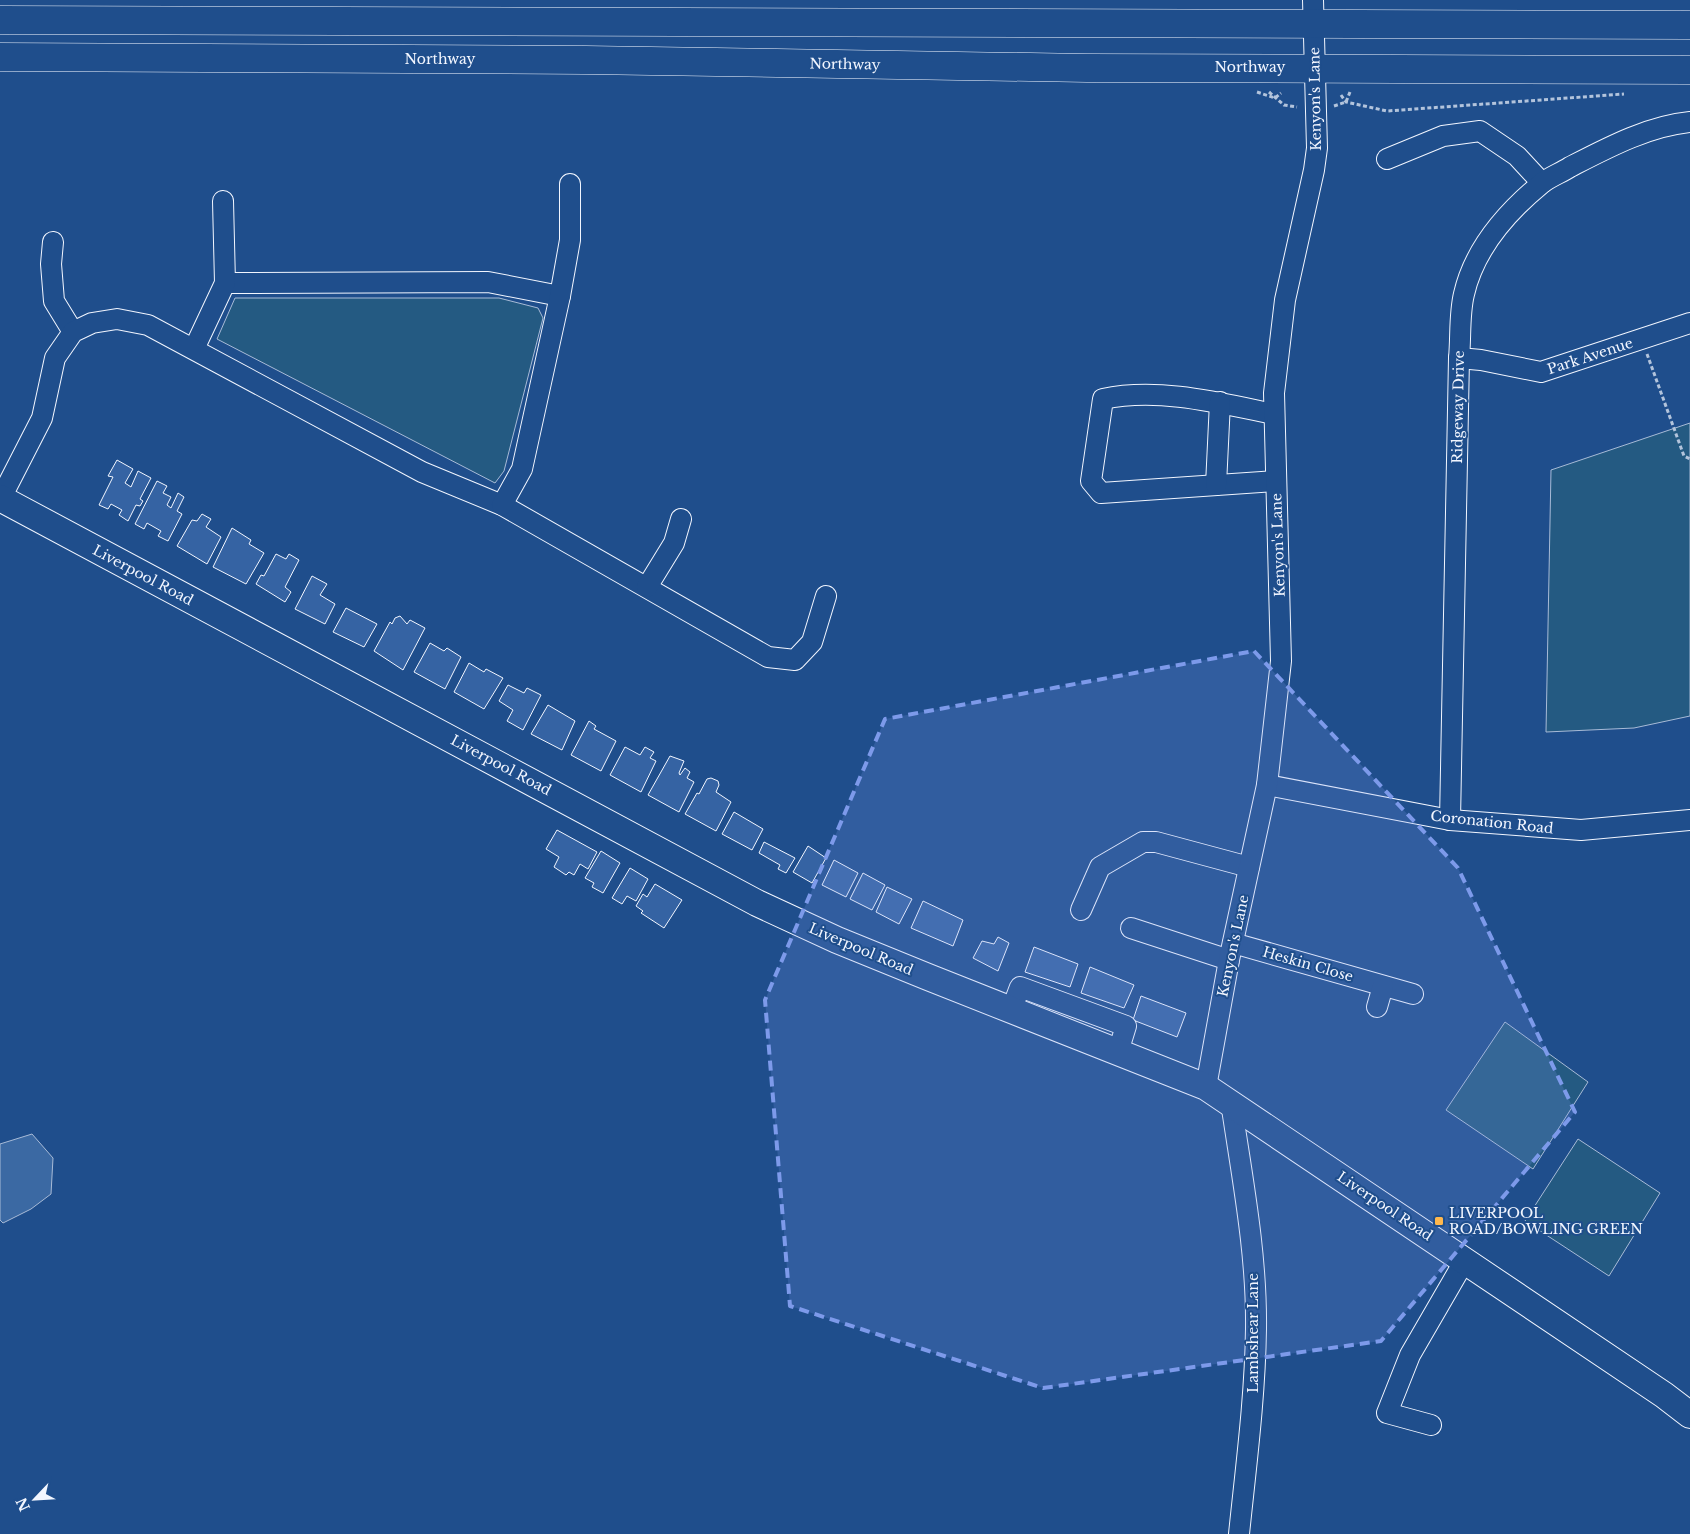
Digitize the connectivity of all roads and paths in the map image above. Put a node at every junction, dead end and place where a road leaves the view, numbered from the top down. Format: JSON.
{"nodes":[{"id":1,"x":1313,"y":12,"type":"edge"},
{"id":2,"x":0,"y":20,"type":"edge"},
{"id":3,"x":1690,"y":25,"type":"edge"},
{"id":4,"x":0,"y":57,"type":"edge"},
{"id":5,"x":1314,"y":67,"type":"junction"},
{"id":6,"x":1690,"y":70,"type":"edge"},
{"id":7,"x":1281,"y":92,"type":"dead end"},
{"id":8,"x":1626,"y":94,"type":"dead end"},
{"id":9,"x":1341,"y":95,"type":"dead end"},
{"id":10,"x":1275,"y":98,"type":"dead end"},
{"id":11,"x":1690,"y":122,"type":"edge"},
{"id":12,"x":1387,"y":159,"type":"dead end"},
{"id":13,"x":1542,"y":183,"type":"junction"},
{"id":14,"x":570,"y":184,"type":"dead end"},
{"id":15,"x":223,"y":201,"type":"dead end"},
{"id":16,"x":53,"y":242,"type":"dead end"},
{"id":17,"x":225,"y":283,"type":"junction"},
{"id":18,"x":560,"y":296,"type":"junction"},
{"id":19,"x":1690,"y":323,"type":"edge"},
{"id":20,"x":73,"y":332,"type":"junction"},
{"id":21,"x":1642,"y":339,"type":"junction"},
{"id":22,"x":194,"y":349,"type":"junction"},
{"id":23,"x":1459,"y":358,"type":"junction"},
{"id":24,"x":1220,"y":402,"type":"junction"},
{"id":25,"x":1274,"y":414,"type":"junction"},
{"id":26,"x":1690,"y":459,"type":"edge"},
{"id":27,"x":1276,"y":481,"type":"junction"},
{"id":28,"x":1216,"y":485,"type":"junction"},
{"id":29,"x":0,"y":498,"type":"edge"},
{"id":30,"x":502,"y":505,"type":"junction"},
{"id":31,"x":681,"y":519,"type":"dead end"},
{"id":32,"x":647,"y":587,"type":"junction"},
{"id":33,"x":826,"y":596,"type":"dead end"},
{"id":34,"x":1267,"y":785,"type":"junction"},
{"id":35,"x":1450,"y":820,"type":"junction"},
{"id":36,"x":1690,"y":820,"type":"edge"},
{"id":37,"x":1249,"y":867,"type":"junction"},
{"id":38,"x":1081,"y":910,"type":"dead end"},
{"id":39,"x":1131,"y":928,"type":"dead end"},
{"id":40,"x":1231,"y":951,"type":"junction"},
{"id":41,"x":1383,"y":986,"type":"junction"},
{"id":42,"x":1413,"y":994,"type":"dead end"},
{"id":43,"x":1377,"y":1007,"type":"dead end"},
{"id":44,"x":1206,"y":1087,"type":"junction"},
{"id":45,"x":1231,"y":1102,"type":"junction"},
{"id":46,"x":1465,"y":1260,"type":"junction"},
{"id":47,"x":1689,"y":1413,"type":"edge"},
{"id":48,"x":1431,"y":1426,"type":"dead end"},
{"id":49,"x":1239,"y":1534,"type":"edge"}],
"edges":[{"from":1,"to":2,"type":"highway"},
{"from":1,"to":3,"type":"highway"},
{"from":1,"to":5,"type":"street","name":"Kenyon's Lane"},
{"from":4,"to":5,"type":"highway","name":"Northway"},
{"from":5,"to":6,"type":"highway","name":"Northway"},
{"from":5,"to":25,"type":"street","name":"Kenyon's Lane"},
{"from":7,"to":10,"type":"path"},
{"from":8,"to":9,"type":"path"},
{"from":11,"to":13,"type":"street","name":"Ridgeway Drive"},
{"from":12,"to":13,"type":"street"},
{"from":13,"to":23,"type":"street","name":"Ridgeway Drive"},
{"from":14,"to":18,"type":"street"},
{"from":15,"to":17,"type":"street"},
{"from":16,"to":20,"type":"street"},
{"from":17,"to":18,"type":"street"},
{"from":17,"to":22,"type":"street"},
{"from":18,"to":30,"type":"street"},
{"from":19,"to":21,"type":"street","name":"Park Avenue"},
{"from":20,"to":22,"type":"street"},
{"from":20,"to":29,"type":"street"},
{"from":21,"to":23,"type":"street","name":"Park Avenue"},
{"from":21,"to":26,"type":"path"},
{"from":22,"to":30,"type":"street"},
{"from":23,"to":35,"type":"street","name":"Ridgeway Drive"},
{"from":24,"to":25,"type":"street"},
{"from":24,"to":28,"type":"street"},
{"from":24,"to":28,"type":"street"},
{"from":25,"to":27,"type":"street","name":"Kenyon's Lane"},
{"from":27,"to":28,"type":"street"},
{"from":27,"to":34,"type":"street","name":"Kenyon's Lane"},
{"from":29,"to":44,"type":"main road","name":"Liverpool Road"},
{"from":30,"to":32,"type":"street"},
{"from":31,"to":32,"type":"street"},
{"from":32,"to":33,"type":"street"},
{"from":34,"to":35,"type":"street","name":"Coronation Road"},
{"from":34,"to":37,"type":"street","name":"Kenyon's Lane"},
{"from":35,"to":36,"type":"street","name":"Coronation Road"},
{"from":37,"to":38,"type":"street"},
{"from":37,"to":40,"type":"street","name":"Kenyon's Lane"},
{"from":39,"to":40,"type":"street","name":"Heskin Close"},
{"from":40,"to":41,"type":"street","name":"Heskin Close"},
{"from":40,"to":44,"type":"street","name":"Kenyon's Lane"},
{"from":41,"to":42,"type":"street","name":"Heskin Close"},
{"from":41,"to":43,"type":"street"},
{"from":44,"to":45,"type":"main road","name":"Liverpool Road"},
{"from":45,"to":46,"type":"main road","name":"Liverpool Road"},
{"from":45,"to":49,"type":"street","name":"Lambshear Lane"},
{"from":46,"to":47,"type":"main road","name":"Liverpool Road"},
{"from":46,"to":48,"type":"street"}]}
